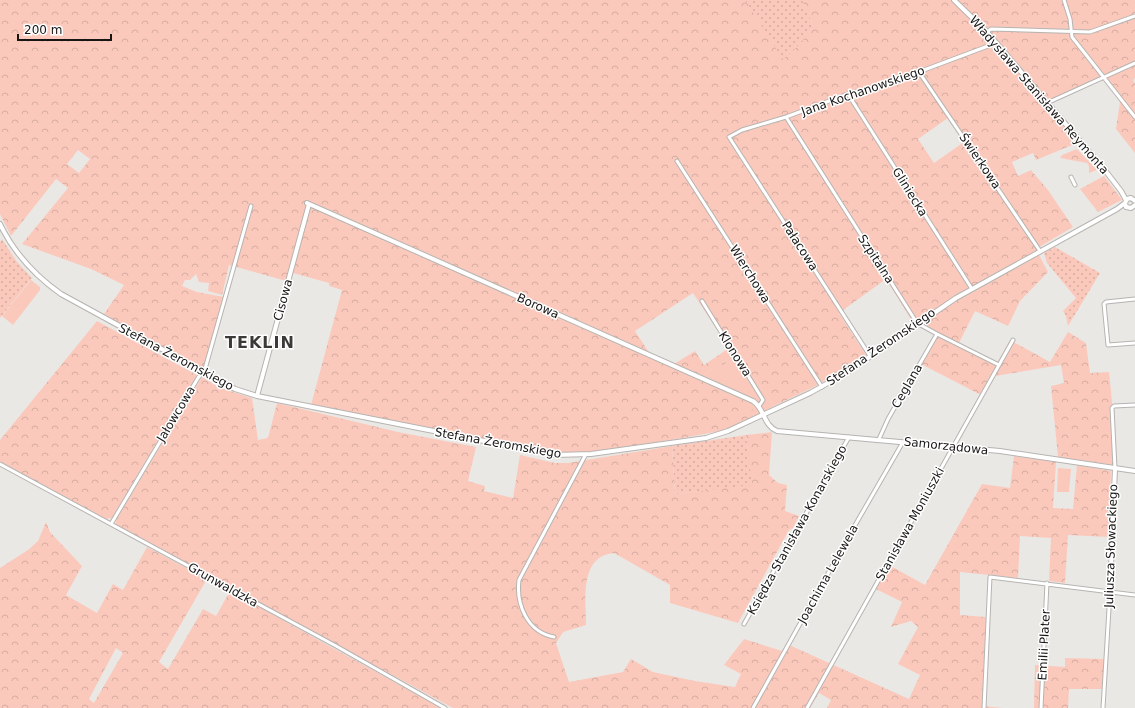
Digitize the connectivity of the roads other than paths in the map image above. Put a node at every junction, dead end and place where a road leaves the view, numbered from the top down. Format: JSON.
{"nodes":[{"id":1,"x":954,"y":0,"type":"edge"},
{"id":2,"x":1064,"y":0,"type":"edge"},
{"id":3,"x":1135,"y":16,"type":"edge"},
{"id":4,"x":987,"y":32,"type":"junction"},
{"id":5,"x":1071,"y":32,"type":"junction"},
{"id":6,"x":996,"y":43,"type":"junction"},
{"id":7,"x":1135,"y":63,"type":"edge"},
{"id":8,"x":919,"y":72,"type":"junction"},
{"id":9,"x":1104,"y":78,"type":"junction"},
{"id":10,"x":848,"y":94,"type":"junction"},
{"id":11,"x":1047,"y":103,"type":"junction"},
{"id":12,"x":786,"y":117,"type":"junction"},
{"id":13,"x":1135,"y":117,"type":"edge"},
{"id":14,"x":729,"y":137,"type":"joint"},
{"id":15,"x":677,"y":161,"type":"dead end"},
{"id":16,"x":1071,"y":177,"type":"dead end"},
{"id":17,"x":1075,"y":185,"type":"dead end"},
{"id":18,"x":1130,"y":201,"type":"edge"},
{"id":19,"x":308,"y":203,"type":"joint"},
{"id":20,"x":251,"y":206,"type":"dead end"},
{"id":21,"x":1134,"y":207,"type":"edge"},
{"id":22,"x":0,"y":224,"type":"edge"},
{"id":23,"x":1040,"y":251,"type":"junction"},
{"id":24,"x":972,"y":290,"type":"junction"},
{"id":25,"x":1135,"y":299,"type":"edge"},
{"id":26,"x":702,"y":301,"type":"dead end"},
{"id":27,"x":917,"y":323,"type":"junction"},
{"id":28,"x":937,"y":334,"type":"junction"},
{"id":29,"x":1013,"y":340,"type":"dead end"},
{"id":30,"x":1135,"y":342,"type":"edge"},
{"id":31,"x":870,"y":356,"type":"junction"},
{"id":32,"x":999,"y":365,"type":"junction"},
{"id":33,"x":203,"y":372,"type":"junction"},
{"id":34,"x":822,"y":387,"type":"junction"},
{"id":35,"x":257,"y":396,"type":"junction"},
{"id":36,"x":1135,"y":405,"type":"edge"},
{"id":37,"x":759,"y":406,"type":"junction"},
{"id":38,"x":763,"y":416,"type":"junction"},
{"id":39,"x":849,"y":437,"type":"junction"},
{"id":40,"x":879,"y":439,"type":"junction"},
{"id":41,"x":903,"y":442,"type":"junction"},
{"id":42,"x":953,"y":447,"type":"junction"},
{"id":43,"x":586,"y":454,"type":"junction"},
{"id":44,"x":0,"y":464,"type":"edge"},
{"id":45,"x":1115,"y":468,"type":"junction"},
{"id":46,"x":1135,"y":471,"type":"edge"},
{"id":47,"x":111,"y":524,"type":"junction"},
{"id":48,"x":1047,"y":583,"type":"junction"},
{"id":49,"x":1110,"y":592,"type":"junction"},
{"id":50,"x":1135,"y":595,"type":"edge"},
{"id":51,"x":744,"y":624,"type":"dead end"},
{"id":52,"x":554,"y":637,"type":"dead end"},
{"id":53,"x":445,"y":708,"type":"edge"},
{"id":54,"x":753,"y":708,"type":"edge"},
{"id":55,"x":807,"y":708,"type":"edge"},
{"id":56,"x":984,"y":708,"type":"edge"},
{"id":57,"x":1041,"y":708,"type":"edge"},
{"id":58,"x":1104,"y":708,"type":"edge"}],
"edges":[{"from":1,"to":4,"type":"street","name":"Władysława Stanisława Reymonta"},
{"from":2,"to":5,"type":"street"},
{"from":3,"to":5,"type":"street"},
{"from":4,"to":5,"type":"street"},
{"from":4,"to":6,"type":"street","name":"Władysława Stanisława Reymonta"},
{"from":5,"to":9,"type":"street"},
{"from":6,"to":8,"type":"street","name":"Jana Kochanowskiego"},
{"from":6,"to":11,"type":"street","name":"Władysława Stanisława Reymonta"},
{"from":7,"to":9,"type":"street"},
{"from":8,"to":10,"type":"street","name":"Jana Kochanowskiego"},
{"from":8,"to":23,"type":"street","name":"Świerkowa"},
{"from":9,"to":11,"type":"street"},
{"from":9,"to":13,"type":"street"},
{"from":10,"to":12,"type":"street","name":"Jana Kochanowskiego"},
{"from":10,"to":24,"type":"street","name":"Gliniecka"},
{"from":11,"to":18,"type":"street","name":"Władysława Stanisława Reymonta"},
{"from":12,"to":14,"type":"street","name":"Jana Kochanowskiego"},
{"from":12,"to":27,"type":"street","name":"Szpitalna"},
{"from":14,"to":31,"type":"street","name":"Pałacowa"},
{"from":15,"to":34,"type":"street","name":"Wierchowa"},
{"from":16,"to":17,"type":"street"},
{"from":18,"to":21,"type":"street"},
{"from":18,"to":23,"type":"street","name":"Stefana Żeromskiego"},
{"from":19,"to":35,"type":"street","name":"Cisowa"},
{"from":19,"to":37,"type":"street","name":"Borowa"},
{"from":20,"to":33,"type":"street","name":"Jałowcowa"},
{"from":22,"to":33,"type":"street","name":"Stefana Żeromskiego"},
{"from":23,"to":24,"type":"street","name":"Stefana Żeromskiego"},
{"from":24,"to":27,"type":"street","name":"Stefana Żeromskiego"},
{"from":25,"to":30,"type":"street"},
{"from":26,"to":37,"type":"street","name":"Klonowa"},
{"from":27,"to":28,"type":"street","name":"Szpitalna"},
{"from":27,"to":31,"type":"street","name":"Stefana Żeromskiego"},
{"from":28,"to":32,"type":"street","name":"Szpitalna"},
{"from":28,"to":40,"type":"street","name":"Ceglana"},
{"from":29,"to":32,"type":"street","name":"Stanisława Moniuszki"},
{"from":31,"to":34,"type":"street","name":"Stefana Żeromskiego"},
{"from":32,"to":42,"type":"street","name":"Stanisława Moniuszki"},
{"from":33,"to":35,"type":"street","name":"Stefana Żeromskiego"},
{"from":33,"to":47,"type":"street","name":"Jałowcowa"},
{"from":34,"to":38,"type":"street","name":"Stefana Żeromskiego"},
{"from":35,"to":43,"type":"street","name":"Stefana Żeromskiego"},
{"from":36,"to":45,"type":"street","name":"Juliusza Słowackiego"},
{"from":37,"to":38,"type":"street"},
{"from":38,"to":39,"type":"street","name":"Samorządowa"},
{"from":38,"to":43,"type":"street","name":"Stefana Żeromskiego"},
{"from":39,"to":40,"type":"street","name":"Samorządowa"},
{"from":39,"to":51,"type":"street","name":"Księdza Stanisława Konarskiego"},
{"from":40,"to":41,"type":"street","name":"Samorządowa"},
{"from":41,"to":42,"type":"street","name":"Samorządowa"},
{"from":41,"to":54,"type":"street","name":"Joachima Lelewela"},
{"from":42,"to":45,"type":"street","name":"Samorządowa"},
{"from":42,"to":55,"type":"street","name":"Stanisława Moniuszki"},
{"from":43,"to":52,"type":"street"},
{"from":44,"to":47,"type":"street","name":"Grunwaldzka"},
{"from":45,"to":46,"type":"street","name":"Samorządowa"},
{"from":45,"to":49,"type":"street","name":"Juliusza Słowackiego"},
{"from":47,"to":53,"type":"street","name":"Grunwaldzka"},
{"from":48,"to":49,"type":"street"},
{"from":48,"to":56,"type":"street"},
{"from":48,"to":57,"type":"street","name":"Emilii Plater"},
{"from":49,"to":50,"type":"street"},
{"from":49,"to":58,"type":"street","name":"Juliusza Słowackiego"}]}
